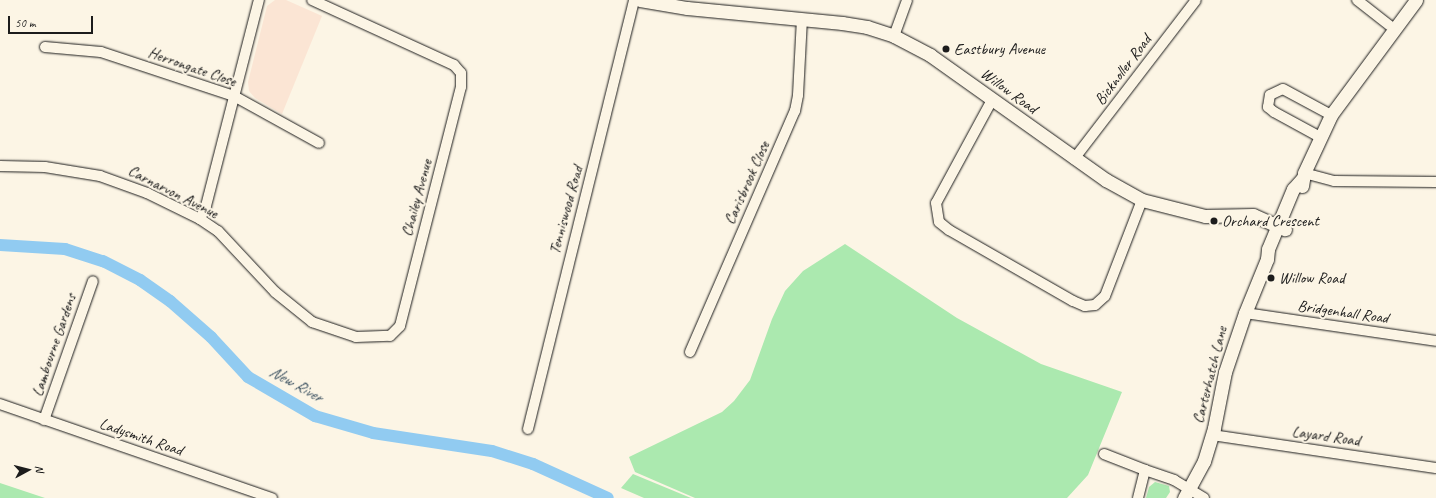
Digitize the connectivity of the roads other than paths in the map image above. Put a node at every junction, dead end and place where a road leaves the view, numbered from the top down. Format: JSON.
{"nodes":[{"id":1,"x":259,"y":0,"type":"edge"},
{"id":2,"x":312,"y":0,"type":"edge"},
{"id":3,"x":634,"y":0,"type":"edge"},
{"id":4,"x":640,"y":0,"type":"edge"},
{"id":5,"x":907,"y":0,"type":"edge"},
{"id":6,"x":1196,"y":0,"type":"edge"},
{"id":7,"x":1357,"y":0,"type":"edge"},
{"id":8,"x":1408,"y":0,"type":"edge"},
{"id":9,"x":1416,"y":0,"type":"edge"},
{"id":10,"x":802,"y":19,"type":"junction"},
{"id":11,"x":1389,"y":25,"type":"junction"},
{"id":12,"x":894,"y":36,"type":"junction"},
{"id":13,"x":45,"y":47,"type":"dead end"},
{"id":14,"x":1365,"y":67,"type":"junction"},
{"id":15,"x":234,"y":96,"type":"junction"},
{"id":16,"x":992,"y":100,"type":"junction"},
{"id":17,"x":1331,"y":115,"type":"junction"},
{"id":18,"x":1320,"y":137,"type":"junction"},
{"id":19,"x":319,"y":143,"type":"dead end"},
{"id":20,"x":1074,"y":159,"type":"junction"},
{"id":21,"x":0,"y":166,"type":"edge"},
{"id":22,"x":1303,"y":176,"type":"junction"},
{"id":23,"x":1436,"y":182,"type":"edge"},
{"id":24,"x":1142,"y":200,"type":"junction"},
{"id":25,"x":200,"y":219,"type":"junction"},
{"id":26,"x":1281,"y":227,"type":"junction"},
{"id":27,"x":93,"y":281,"type":"dead end"},
{"id":28,"x":1245,"y":313,"type":"junction"},
{"id":29,"x":390,"y":336,"type":"joint"},
{"id":30,"x":1436,"y":341,"type":"edge"},
{"id":31,"x":690,"y":352,"type":"dead end"},
{"id":32,"x":0,"y":404,"type":"edge"},
{"id":33,"x":44,"y":420,"type":"junction"},
{"id":34,"x":528,"y":429,"type":"dead end"},
{"id":35,"x":1212,"y":435,"type":"junction"},
{"id":36,"x":1104,"y":454,"type":"dead end"},
{"id":37,"x":1436,"y":468,"type":"edge"},
{"id":38,"x":1145,"y":470,"type":"junction"},
{"id":39,"x":1187,"y":493,"type":"edge"},
{"id":40,"x":272,"y":498,"type":"edge"},
{"id":41,"x":1138,"y":498,"type":"edge"},
{"id":42,"x":1204,"y":498,"type":"edge"}],
"edges":[{"from":1,"to":15,"type":"street"},
{"from":2,"to":29,"type":"street","name":"Chailey Avenue"},
{"from":3,"to":34,"type":"street","name":"Tenniswood Road"},
{"from":4,"to":10,"type":"street","name":"Willow Road"},
{"from":5,"to":12,"type":"street"},
{"from":6,"to":20,"type":"street","name":"Bicknoller Road"},
{"from":7,"to":11,"type":"street"},
{"from":8,"to":11,"type":"street"},
{"from":9,"to":14,"type":"street"},
{"from":10,"to":12,"type":"street","name":"Willow Road"},
{"from":10,"to":31,"type":"street","name":"Carisbrook Close"},
{"from":11,"to":14,"type":"street"},
{"from":12,"to":16,"type":"street","name":"Willow Road"},
{"from":13,"to":15,"type":"street","name":"Herrongate Close"},
{"from":14,"to":17,"type":"street","name":"Carterhatch Lane"},
{"from":15,"to":19,"type":"street","name":"Herrongate Close"},
{"from":15,"to":25,"type":"street"},
{"from":16,"to":20,"type":"street","name":"Willow Road"},
{"from":16,"to":24,"type":"street"},
{"from":17,"to":18,"type":"street","name":"Carterhatch Lane"},
{"from":17,"to":18,"type":"street"},
{"from":18,"to":22,"type":"street","name":"Carterhatch Lane"},
{"from":20,"to":24,"type":"street","name":"Willow Road"},
{"from":21,"to":25,"type":"street","name":"Carnarvon Avenue"},
{"from":22,"to":23,"type":"street"},
{"from":22,"to":26,"type":"street","name":"Carterhatch Lane"},
{"from":24,"to":26,"type":"street","name":"Willow Road"},
{"from":25,"to":29,"type":"street","name":"Carnarvon Avenue"},
{"from":26,"to":28,"type":"street","name":"Carterhatch Lane"},
{"from":27,"to":33,"type":"street","name":"Lambourne Gardens"},
{"from":28,"to":30,"type":"street","name":"Bridgenhall Road"},
{"from":28,"to":35,"type":"street","name":"Carterhatch Lane"},
{"from":32,"to":33,"type":"street","name":"Ladysmith Road"},
{"from":33,"to":40,"type":"street","name":"Ladysmith Road"},
{"from":35,"to":37,"type":"street","name":"Layard Road"},
{"from":35,"to":39,"type":"street","name":"Carterhatch Lane"},
{"from":36,"to":38,"type":"street"},
{"from":38,"to":39,"type":"street"},
{"from":38,"to":41,"type":"street"},
{"from":39,"to":42,"type":"street"}]}
